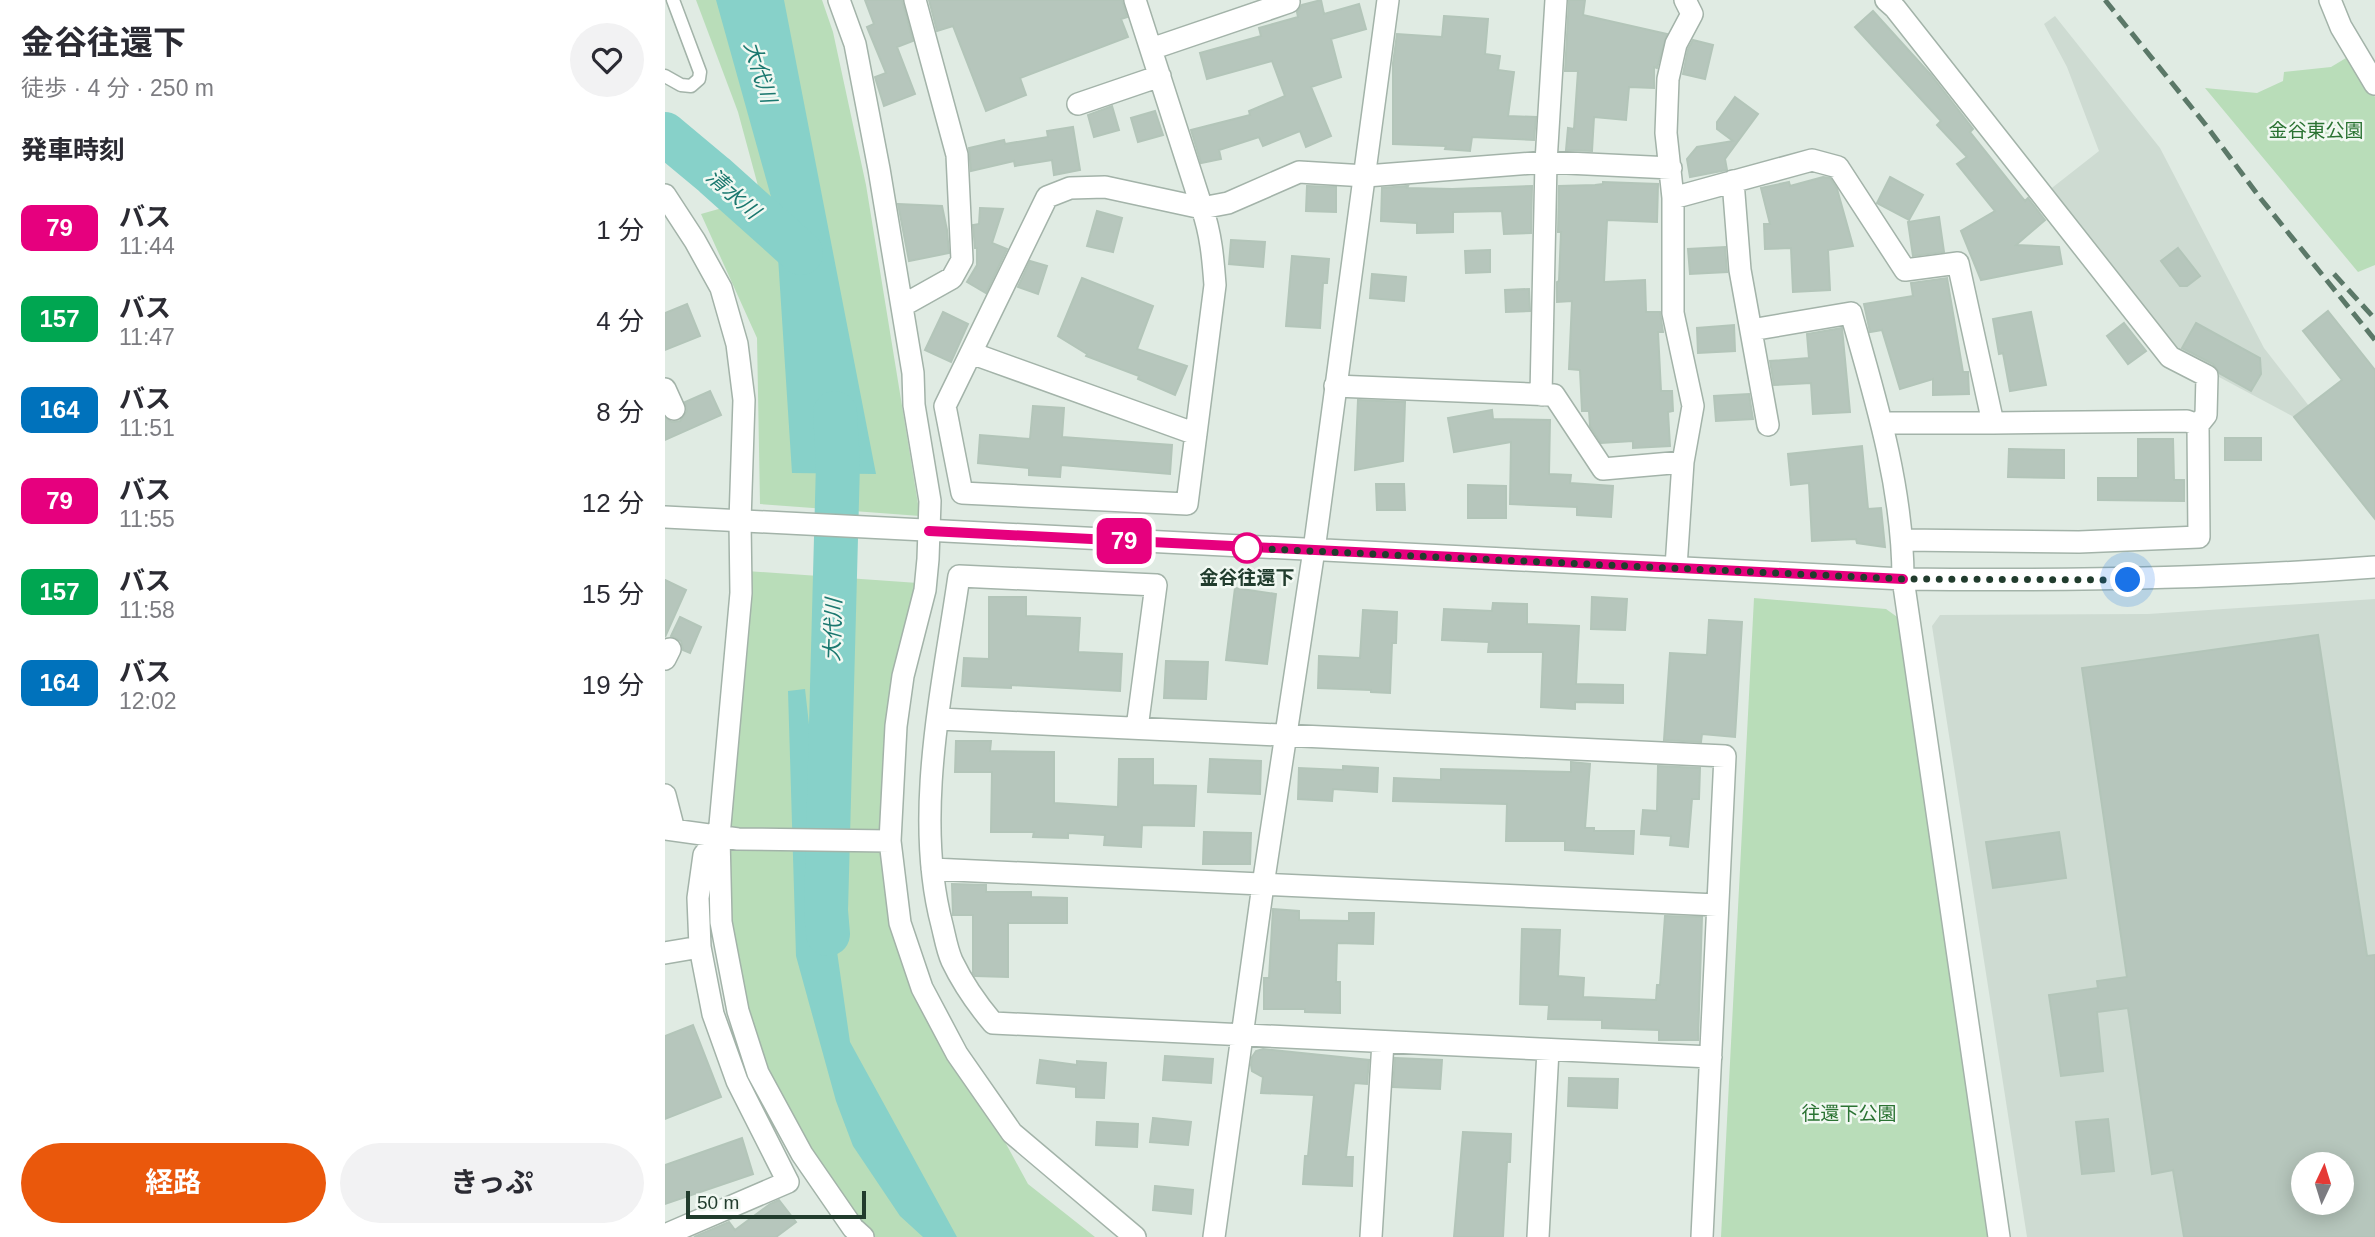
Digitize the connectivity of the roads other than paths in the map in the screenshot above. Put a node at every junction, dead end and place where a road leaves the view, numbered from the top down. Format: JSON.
{"nodes":[{"id":1,"x":673,"y":0,"type":"edge"},
{"id":2,"x":839,"y":0,"type":"edge"},
{"id":3,"x":915,"y":0,"type":"edge"},
{"id":4,"x":1135,"y":0,"type":"edge"},
{"id":5,"x":1388,"y":0,"type":"edge"},
{"id":6,"x":1556,"y":0,"type":"edge"},
{"id":7,"x":1685,"y":0,"type":"edge"},
{"id":8,"x":1886,"y":0,"type":"edge"},
{"id":9,"x":2330,"y":0,"type":"edge"},
{"id":10,"x":1289,"y":2,"type":"dead end"},
{"id":11,"x":1151,"y":49,"type":"junction"},
{"id":12,"x":665,"y":76,"type":"edge"},
{"id":13,"x":1160,"y":76,"type":"junction"},
{"id":14,"x":2375,"y":84,"type":"edge"},
{"id":15,"x":1078,"y":104,"type":"dead end"},
{"id":16,"x":1546,"y":162,"type":"junction"},
{"id":17,"x":1671,"y":168,"type":"junction"},
{"id":18,"x":1366,"y":176,"type":"junction"},
{"id":19,"x":1733,"y":181,"type":"junction"},
{"id":20,"x":665,"y":195,"type":"edge"},
{"id":21,"x":1673,"y":198,"type":"junction"},
{"id":22,"x":1202,"y":208,"type":"junction"},
{"id":23,"x":902,"y":306,"type":"junction"},
{"id":24,"x":1751,"y":330,"type":"junction"},
{"id":25,"x":971,"y":353,"type":"junction"},
{"id":26,"x":1335,"y":386,"type":"junction"},
{"id":27,"x":665,"y":389,"type":"edge"},
{"id":28,"x":1541,"y":395,"type":"junction"},
{"id":29,"x":674,"y":409,"type":"dead end"},
{"id":30,"x":1882,"y":423,"type":"junction"},
{"id":31,"x":1993,"y":423,"type":"junction"},
{"id":32,"x":1768,"y":425,"type":"dead end"},
{"id":33,"x":2198,"y":425,"type":"junction"},
{"id":34,"x":1196,"y":434,"type":"junction"},
{"id":35,"x":1683,"y":462,"type":"junction"},
{"id":36,"x":665,"y":517,"type":"edge"},
{"id":37,"x":745,"y":522,"type":"junction"},
{"id":38,"x":929,"y":531,"type":"junction"},
{"id":39,"x":1903,"y":540,"type":"junction"},
{"id":40,"x":1314,"y":550,"type":"junction"},
{"id":41,"x":1677,"y":567,"type":"junction"},
{"id":42,"x":2375,"y":567,"type":"edge"},
{"id":43,"x":1903,"y":579,"type":"junction"},
{"id":44,"x":939,"y":719,"type":"junction"},
{"id":45,"x":1137,"y":728,"type":"junction"},
{"id":46,"x":1286,"y":735,"type":"junction"},
{"id":47,"x":665,"y":795,"type":"edge"},
{"id":48,"x":669,"y":830,"type":"edge"},
{"id":49,"x":729,"y":837,"type":"junction"},
{"id":50,"x":890,"y":841,"type":"junction"},
{"id":51,"x":932,"y":869,"type":"junction"},
{"id":52,"x":1263,"y":885,"type":"junction"},
{"id":53,"x":1717,"y":905,"type":"junction"},
{"id":54,"x":700,"y":947,"type":"junction"},
{"id":55,"x":665,"y":953,"type":"edge"},
{"id":56,"x":1242,"y":1034,"type":"junction"},
{"id":57,"x":1383,"y":1042,"type":"junction"},
{"id":58,"x":1548,"y":1050,"type":"junction"},
{"id":59,"x":1711,"y":1057,"type":"junction"},
{"id":60,"x":665,"y":1235,"type":"edge"},
{"id":61,"x":863,"y":1237,"type":"edge"},
{"id":62,"x":1135,"y":1237,"type":"edge"},
{"id":63,"x":1214,"y":1237,"type":"edge"},
{"id":64,"x":1371,"y":1237,"type":"edge"},
{"id":65,"x":1538,"y":1237,"type":"edge"},
{"id":66,"x":1702,"y":1237,"type":"edge"},
{"id":67,"x":1999,"y":1237,"type":"edge"}],
"edges":[{"from":1,"to":12,"type":"lane"},
{"from":2,"to":23,"type":"street"},
{"from":3,"to":23,"type":"street"},
{"from":4,"to":11,"type":"street"},
{"from":5,"to":18,"type":"street"},
{"from":6,"to":16,"type":"street"},
{"from":7,"to":17,"type":"street"},
{"from":8,"to":33,"type":"street"},
{"from":9,"to":14,"type":"street"},
{"from":10,"to":11,"type":"street"},
{"from":11,"to":13,"type":"street"},
{"from":13,"to":15,"type":"street"},
{"from":13,"to":22,"type":"street"},
{"from":16,"to":17,"type":"street"},
{"from":16,"to":18,"type":"street"},
{"from":16,"to":28,"type":"street"},
{"from":17,"to":21,"type":"street"},
{"from":18,"to":22,"type":"street"},
{"from":18,"to":26,"type":"street"},
{"from":19,"to":21,"type":"street"},
{"from":19,"to":24,"type":"street"},
{"from":19,"to":31,"type":"street"},
{"from":20,"to":37,"type":"street"},
{"from":21,"to":35,"type":"street"},
{"from":22,"to":25,"type":"street"},
{"from":22,"to":34,"type":"street"},
{"from":23,"to":38,"type":"street"},
{"from":24,"to":30,"type":"street"},
{"from":24,"to":32,"type":"street"},
{"from":25,"to":34,"type":"street"},
{"from":25,"to":34,"type":"street"},
{"from":26,"to":28,"type":"street"},
{"from":26,"to":40,"type":"street"},
{"from":27,"to":29,"type":"street"},
{"from":28,"to":35,"type":"street"},
{"from":30,"to":31,"type":"street"},
{"from":30,"to":39,"type":"street"},
{"from":31,"to":33,"type":"street"},
{"from":33,"to":39,"type":"street"},
{"from":35,"to":41,"type":"street"},
{"from":36,"to":37,"type":"street"},
{"from":37,"to":38,"type":"street"},
{"from":37,"to":49,"type":"street"},
{"from":38,"to":40,"type":"street"},
{"from":38,"to":50,"type":"street"},
{"from":39,"to":43,"type":"street"},
{"from":40,"to":41,"type":"street"},
{"from":40,"to":46,"type":"street"},
{"from":41,"to":43,"type":"street"},
{"from":42,"to":43,"type":"street"},
{"from":43,"to":67,"type":"street"},
{"from":44,"to":45,"type":"street"},
{"from":44,"to":45,"type":"street"},
{"from":44,"to":51,"type":"street"},
{"from":45,"to":46,"type":"street"},
{"from":46,"to":52,"type":"street"},
{"from":46,"to":53,"type":"street"},
{"from":47,"to":48,"type":"street"},
{"from":48,"to":49,"type":"street"},
{"from":49,"to":50,"type":"street"},
{"from":49,"to":54,"type":"street"},
{"from":49,"to":61,"type":"street"},
{"from":50,"to":62,"type":"street"},
{"from":51,"to":52,"type":"street"},
{"from":51,"to":56,"type":"street"},
{"from":52,"to":53,"type":"street"},
{"from":52,"to":56,"type":"street"},
{"from":53,"to":59,"type":"street"},
{"from":54,"to":55,"type":"street"},
{"from":54,"to":60,"type":"street"},
{"from":56,"to":57,"type":"street"},
{"from":56,"to":63,"type":"street"},
{"from":57,"to":58,"type":"street"},
{"from":57,"to":64,"type":"street"},
{"from":58,"to":59,"type":"street"},
{"from":58,"to":65,"type":"street"},
{"from":59,"to":66,"type":"street"}]}
